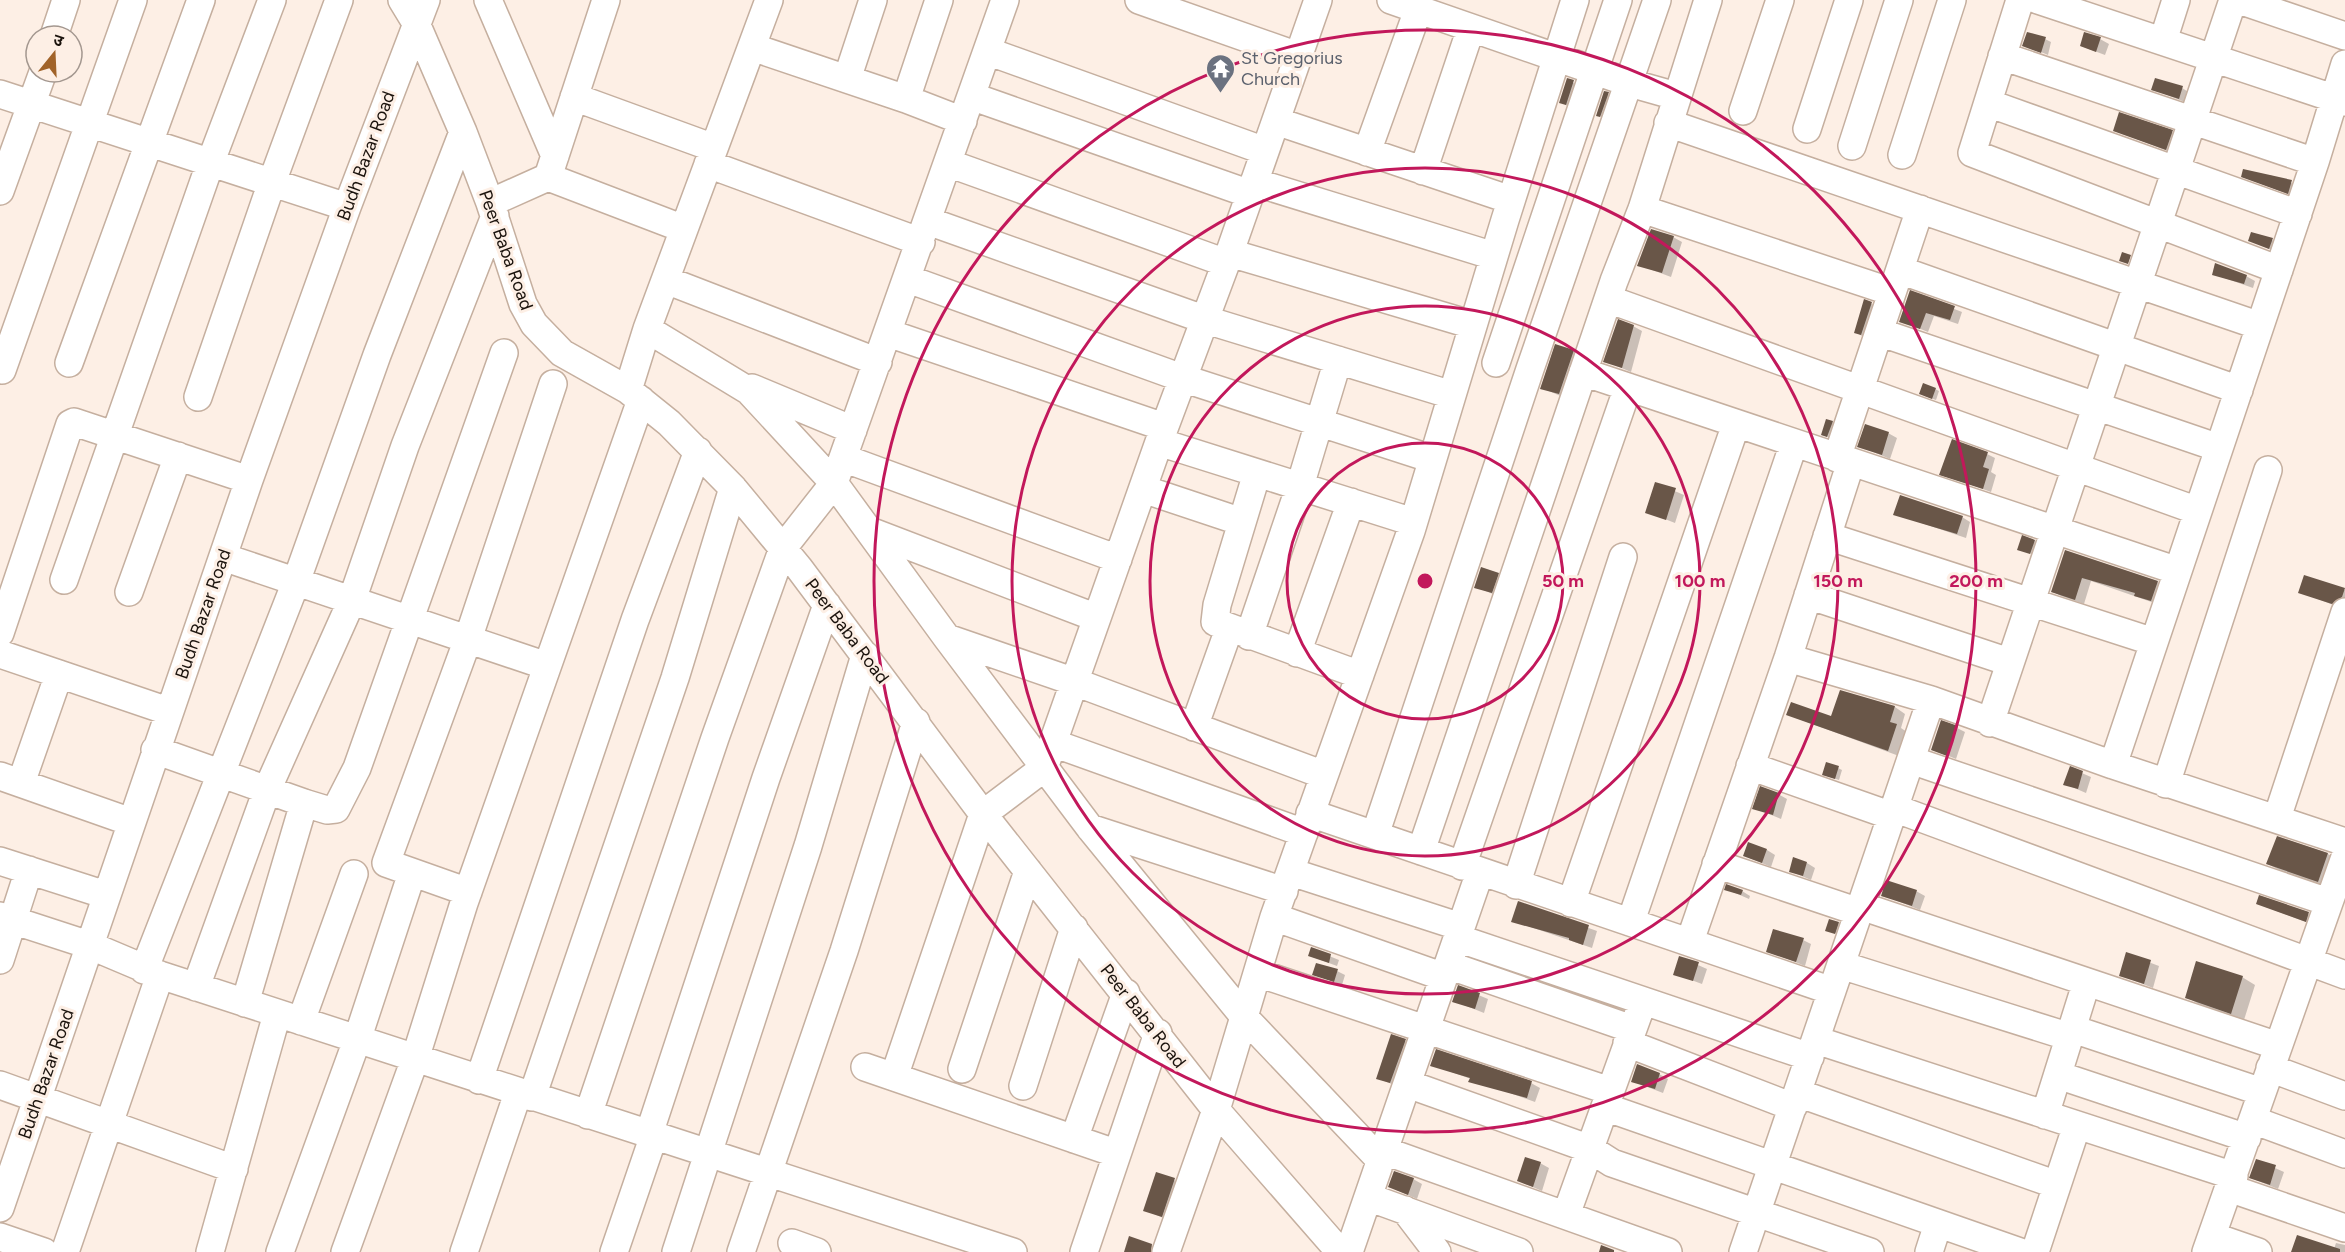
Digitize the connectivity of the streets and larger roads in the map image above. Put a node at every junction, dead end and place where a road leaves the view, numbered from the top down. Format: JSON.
{"nodes":[{"id":1,"x":66,"y":0,"type":"edge"},
{"id":2,"x":133,"y":0,"type":"edge"},
{"id":3,"x":201,"y":0,"type":"edge"},
{"id":4,"x":272,"y":0,"type":"edge"},
{"id":5,"x":339,"y":0,"type":"edge"},
{"id":6,"x":402,"y":0,"type":"edge"},
{"id":7,"x":488,"y":0,"type":"edge"},
{"id":8,"x":606,"y":0,"type":"edge"},
{"id":9,"x":769,"y":0,"type":"edge"},
{"id":10,"x":873,"y":0,"type":"edge"},
{"id":11,"x":939,"y":0,"type":"edge"},
{"id":12,"x":1005,"y":0,"type":"edge"},
{"id":13,"x":1139,"y":0,"type":"edge"},
{"id":14,"x":1391,"y":0,"type":"edge"},
{"id":15,"x":1575,"y":0,"type":"edge"},
{"id":16,"x":1618,"y":0,"type":"edge"},
{"id":17,"x":1657,"y":0,"type":"edge"},
{"id":18,"x":1708,"y":0,"type":"edge"},
{"id":19,"x":1780,"y":0,"type":"edge"},
{"id":20,"x":1849,"y":0,"type":"edge"},
{"id":21,"x":1899,"y":0,"type":"edge"},
{"id":22,"x":1952,"y":0,"type":"edge"},
{"id":23,"x":2020,"y":0,"type":"edge"},
{"id":24,"x":2038,"y":0,"type":"edge"},
{"id":25,"x":2176,"y":0,"type":"edge"},
{"id":26,"x":2233,"y":0,"type":"edge"},
{"id":27,"x":2239,"y":0,"type":"edge"},
{"id":28,"x":1314,"y":1,"type":"edge"},
{"id":29,"x":1418,"y":10,"type":"junction"},
{"id":30,"x":421,"y":12,"type":"edge"},
{"id":31,"x":2109,"y":12,"type":"edge"},
{"id":32,"x":1458,"y":16,"type":"edge"},
{"id":33,"x":58,"y":24,"type":"edge"},
{"id":34,"x":2345,"y":36,"type":"edge"},
{"id":35,"x":2163,"y":41,"type":"junction"},
{"id":36,"x":752,"y":47,"type":"junction"},
{"id":37,"x":987,"y":51,"type":"junction"},
{"id":38,"x":1298,"y":56,"type":"junction"},
{"id":39,"x":2002,"y":56,"type":"junction"},
{"id":40,"x":1556,"y":57,"type":"junction"},
{"id":41,"x":2214,"y":58,"type":"junction"},
{"id":42,"x":2345,"y":64,"type":"edge"},
{"id":43,"x":1595,"y":70,"type":"junction"},
{"id":44,"x":847,"y":79,"type":"junction"},
{"id":45,"x":1630,"y":83,"type":"junction"},
{"id":46,"x":39,"y":84,"type":"edge"},
{"id":47,"x":0,"y":94,"type":"edge"},
{"id":48,"x":971,"y":96,"type":"junction"},
{"id":49,"x":1676,"y":96,"type":"junction"},
{"id":50,"x":574,"y":97,"type":"junction"},
{"id":51,"x":906,"y":99,"type":"junction"},
{"id":52,"x":2339,"y":100,"type":"edge"},
{"id":53,"x":1988,"y":103,"type":"junction"},
{"id":54,"x":32,"y":104,"type":"junction"},
{"id":55,"x":1743,"y":111,"type":"dead end"},
{"id":56,"x":963,"y":121,"type":"junction"},
{"id":57,"x":1276,"y":121,"type":"junction"},
{"id":58,"x":2193,"y":122,"type":"junction"},
{"id":59,"x":1668,"y":123,"type":"junction"},
{"id":60,"x":88,"y":124,"type":"junction"},
{"id":61,"x":1807,"y":129,"type":"dead end"},
{"id":62,"x":463,"y":132,"type":"junction"},
{"id":63,"x":149,"y":142,"type":"junction"},
{"id":64,"x":1852,"y":146,"type":"dead end"},
{"id":65,"x":1265,"y":151,"type":"junction"},
{"id":66,"x":1367,"y":152,"type":"junction"},
{"id":67,"x":1902,"y":155,"type":"dead end"},
{"id":68,"x":711,"y":156,"type":"junction"},
{"id":69,"x":211,"y":161,"type":"junction"},
{"id":70,"x":2315,"y":162,"type":"junction"},
{"id":71,"x":948,"y":163,"type":"junction"},
{"id":72,"x":551,"y":167,"type":"junction"},
{"id":73,"x":1423,"y":171,"type":"junction"},
{"id":74,"x":2176,"y":171,"type":"junction"},
{"id":75,"x":272,"y":182,"type":"junction"},
{"id":76,"x":1252,"y":188,"type":"junction"},
{"id":77,"x":0,"y":190,"type":"edge"},
{"id":78,"x":1511,"y":200,"type":"junction"},
{"id":79,"x":347,"y":207,"type":"junction"},
{"id":80,"x":1920,"y":208,"type":"junction"},
{"id":81,"x":493,"y":209,"type":"junction"},
{"id":82,"x":1642,"y":209,"type":"junction"},
{"id":83,"x":2298,"y":214,"type":"junction"},
{"id":84,"x":2159,"y":224,"type":"junction"},
{"id":85,"x":684,"y":229,"type":"junction"},
{"id":86,"x":925,"y":231,"type":"junction"},
{"id":87,"x":1494,"y":256,"type":"junction"},
{"id":88,"x":1228,"y":258,"type":"junction"},
{"id":89,"x":2279,"y":270,"type":"junction"},
{"id":90,"x":908,"y":279,"type":"junction"},
{"id":91,"x":666,"y":280,"type":"junction"},
{"id":92,"x":1896,"y":281,"type":"junction"},
{"id":93,"x":2138,"y":284,"type":"junction"},
{"id":94,"x":1608,"y":299,"type":"junction"},
{"id":95,"x":1203,"y":319,"type":"junction"},
{"id":96,"x":1473,"y":325,"type":"junction"},
{"id":97,"x":2260,"y":326,"type":"junction"},
{"id":98,"x":647,"y":329,"type":"junction"},
{"id":99,"x":1879,"y":332,"type":"junction"},
{"id":100,"x":888,"y":333,"type":"junction"},
{"id":101,"x":2117,"y":346,"type":"junction"},
{"id":102,"x":504,"y":353,"type":"dead end"},
{"id":103,"x":1338,"y":360,"type":"junction"},
{"id":104,"x":878,"y":362,"type":"junction"},
{"id":105,"x":69,"y":363,"type":"dead end"},
{"id":106,"x":1496,"y":363,"type":"dead end"},
{"id":107,"x":2,"y":370,"type":"dead end"},
{"id":108,"x":1583,"y":372,"type":"junction"},
{"id":109,"x":1182,"y":378,"type":"junction"},
{"id":110,"x":729,"y":379,"type":"junction"},
{"id":111,"x":553,"y":384,"type":"dead end"},
{"id":112,"x":1628,"y":387,"type":"junction"},
{"id":113,"x":1861,"y":390,"type":"junction"},
{"id":114,"x":2239,"y":390,"type":"junction"},
{"id":115,"x":634,"y":395,"type":"junction"},
{"id":116,"x":1452,"y":395,"type":"junction"},
{"id":117,"x":198,"y":397,"type":"dead end"},
{"id":118,"x":2097,"y":406,"type":"junction"},
{"id":119,"x":1320,"y":423,"type":"junction"},
{"id":120,"x":1736,"y":424,"type":"junction"},
{"id":121,"x":853,"y":429,"type":"junction"},
{"id":122,"x":1162,"y":434,"type":"junction"},
{"id":123,"x":114,"y":436,"type":"junction"},
{"id":124,"x":1794,"y":443,"type":"junction"},
{"id":125,"x":2219,"y":448,"type":"junction"},
{"id":126,"x":698,"y":451,"type":"junction"},
{"id":127,"x":178,"y":456,"type":"junction"},
{"id":128,"x":843,"y":458,"type":"junction"},
{"id":129,"x":1432,"y":459,"type":"junction"},
{"id":130,"x":1844,"y":460,"type":"junction"},
{"id":131,"x":2076,"y":466,"type":"junction"},
{"id":132,"x":2268,"y":470,"type":"dead end"},
{"id":133,"x":1257,"y":473,"type":"junction"},
{"id":134,"x":249,"y":480,"type":"junction"},
{"id":135,"x":834,"y":483,"type":"junction"},
{"id":136,"x":1300,"y":486,"type":"junction"},
{"id":137,"x":733,"y":488,"type":"junction"},
{"id":138,"x":1143,"y":489,"type":"junction"},
{"id":139,"x":1351,"y":502,"type":"junction"},
{"id":140,"x":2198,"y":511,"type":"junction"},
{"id":141,"x":1242,"y":522,"type":"junction"},
{"id":142,"x":1413,"y":522,"type":"junction"},
{"id":143,"x":870,"y":531,"type":"junction"},
{"id":144,"x":2054,"y":531,"type":"junction"},
{"id":145,"x":1827,"y":536,"type":"junction"},
{"id":146,"x":783,"y":548,"type":"junction"},
{"id":147,"x":223,"y":557,"type":"junction"},
{"id":148,"x":1623,"y":557,"type":"dead end"},
{"id":149,"x":1118,"y":559,"type":"junction"},
{"id":150,"x":2178,"y":571,"type":"junction"},
{"id":151,"x":64,"y":580,"type":"dead end"},
{"id":152,"x":296,"y":582,"type":"junction"},
{"id":153,"x":129,"y":592,"type":"dead end"},
{"id":154,"x":1808,"y":595,"type":"junction"},
{"id":155,"x":351,"y":600,"type":"junction"},
{"id":156,"x":2029,"y":601,"type":"junction"},
{"id":157,"x":827,"y":605,"type":"junction"},
{"id":158,"x":2345,"y":612,"type":"edge"},
{"id":159,"x":1097,"y":618,"type":"junction"},
{"id":160,"x":408,"y":619,"type":"junction"},
{"id":161,"x":1239,"y":632,"type":"junction"},
{"id":162,"x":0,"y":633,"type":"edge"},
{"id":163,"x":946,"y":638,"type":"junction"},
{"id":164,"x":468,"y":639,"type":"junction"},
{"id":165,"x":2154,"y":642,"type":"junction"},
{"id":166,"x":1297,"y":653,"type":"junction"},
{"id":167,"x":0,"y":654,"type":"edge"},
{"id":168,"x":865,"y":655,"type":"junction"},
{"id":169,"x":1788,"y":658,"type":"junction"},
{"id":170,"x":2009,"y":662,"type":"junction"},
{"id":171,"x":547,"y":666,"type":"junction"},
{"id":172,"x":59,"y":674,"type":"junction"},
{"id":173,"x":1359,"y":675,"type":"junction"},
{"id":174,"x":1075,"y":682,"type":"junction"},
{"id":175,"x":1931,"y":700,"type":"junction"},
{"id":176,"x":168,"y":711,"type":"junction"},
{"id":177,"x":916,"y":722,"type":"junction"},
{"id":178,"x":1990,"y":723,"type":"junction"},
{"id":179,"x":1194,"y":727,"type":"junction"},
{"id":180,"x":155,"y":750,"type":"junction"},
{"id":181,"x":1049,"y":756,"type":"junction"},
{"id":182,"x":1911,"y":760,"type":"junction"},
{"id":183,"x":2113,"y":765,"type":"junction"},
{"id":184,"x":1750,"y":766,"type":"junction"},
{"id":185,"x":220,"y":774,"type":"junction"},
{"id":186,"x":1324,"y":775,"type":"junction"},
{"id":187,"x":11,"y":779,"type":"edge"},
{"id":188,"x":2166,"y":784,"type":"junction"},
{"id":189,"x":267,"y":790,"type":"junction"},
{"id":190,"x":304,"y":803,"type":"junction"},
{"id":191,"x":1893,"y":812,"type":"junction"},
{"id":192,"x":983,"y":814,"type":"junction"},
{"id":193,"x":2277,"y":818,"type":"junction"},
{"id":194,"x":131,"y":822,"type":"junction"},
{"id":195,"x":1307,"y":823,"type":"junction"},
{"id":196,"x":1090,"y":828,"type":"junction"},
{"id":197,"x":1375,"y":835,"type":"junction"},
{"id":198,"x":2345,"y":845,"type":"edge"},
{"id":199,"x":1421,"y":851,"type":"junction"},
{"id":200,"x":0,"y":861,"type":"edge"},
{"id":201,"x":1716,"y":864,"type":"junction"},
{"id":202,"x":1471,"y":869,"type":"junction"},
{"id":203,"x":29,"y":870,"type":"junction"},
{"id":204,"x":1028,"y":871,"type":"junction"},
{"id":205,"x":412,"y":873,"type":"junction"},
{"id":206,"x":354,"y":874,"type":"dead end"},
{"id":207,"x":1287,"y":881,"type":"junction"},
{"id":208,"x":1516,"y":885,"type":"junction"},
{"id":209,"x":468,"y":892,"type":"junction"},
{"id":210,"x":106,"y":895,"type":"junction"},
{"id":211,"x":2328,"y":902,"type":"junction"},
{"id":212,"x":1571,"y":903,"type":"junction"},
{"id":213,"x":1860,"y":909,"type":"junction"},
{"id":214,"x":1274,"y":917,"type":"junction"},
{"id":215,"x":6,"y":918,"type":"edge"},
{"id":216,"x":1631,"y":921,"type":"junction"},
{"id":217,"x":1074,"y":928,"type":"junction"},
{"id":218,"x":1459,"y":933,"type":"junction"},
{"id":219,"x":1690,"y":942,"type":"junction"},
{"id":220,"x":89,"y":945,"type":"junction"},
{"id":221,"x":0,"y":960,"type":"edge"},
{"id":222,"x":2309,"y":963,"type":"junction"},
{"id":223,"x":1841,"y":964,"type":"junction"},
{"id":224,"x":1446,"y":971,"type":"junction"},
{"id":225,"x":152,"y":972,"type":"junction"},
{"id":226,"x":1258,"y":973,"type":"junction"},
{"id":227,"x":2345,"y":975,"type":"edge"},
{"id":228,"x":2086,"y":984,"type":"junction"},
{"id":229,"x":196,"y":987,"type":"junction"},
{"id":230,"x":1832,"y":991,"type":"junction"},
{"id":231,"x":1126,"y":993,"type":"junction"},
{"id":232,"x":1643,"y":1001,"type":"junction"},
{"id":233,"x":245,"y":1003,"type":"junction"},
{"id":234,"x":289,"y":1017,"type":"junction"},
{"id":235,"x":1246,"y":1019,"type":"junction"},
{"id":236,"x":1426,"y":1031,"type":"junction"},
{"id":237,"x":1158,"y":1033,"type":"junction"},
{"id":238,"x":2071,"y":1033,"type":"junction"},
{"id":239,"x":1630,"y":1036,"type":"junction"},
{"id":240,"x":357,"y":1040,"type":"junction"},
{"id":241,"x":1813,"y":1048,"type":"junction"},
{"id":242,"x":415,"y":1059,"type":"junction"},
{"id":243,"x":865,"y":1067,"type":"dead end"},
{"id":244,"x":2270,"y":1069,"type":"junction"},
{"id":245,"x":962,"y":1070,"type":"dead end"},
{"id":246,"x":2058,"y":1075,"type":"junction"},
{"id":247,"x":894,"y":1077,"type":"junction"},
{"id":248,"x":479,"y":1080,"type":"junction"},
{"id":249,"x":1408,"y":1084,"type":"junction"},
{"id":250,"x":0,"y":1085,"type":"edge"},
{"id":251,"x":1023,"y":1086,"type":"dead end"},
{"id":252,"x":525,"y":1095,"type":"junction"},
{"id":253,"x":2345,"y":1096,"type":"edge"},
{"id":254,"x":38,"y":1098,"type":"junction"},
{"id":255,"x":1607,"y":1099,"type":"junction"},
{"id":256,"x":1795,"y":1100,"type":"junction"},
{"id":257,"x":1216,"y":1110,"type":"junction"},
{"id":258,"x":588,"y":1114,"type":"junction"},
{"id":259,"x":2045,"y":1115,"type":"junction"},
{"id":260,"x":110,"y":1124,"type":"junction"},
{"id":261,"x":2076,"y":1125,"type":"junction"},
{"id":262,"x":2250,"y":1129,"type":"junction"},
{"id":263,"x":651,"y":1135,"type":"junction"},
{"id":264,"x":1074,"y":1139,"type":"junction"},
{"id":265,"x":1590,"y":1149,"type":"junction"},
{"id":266,"x":708,"y":1153,"type":"junction"},
{"id":267,"x":1115,"y":1153,"type":"junction"},
{"id":268,"x":2345,"y":1154,"type":"edge"},
{"id":269,"x":1383,"y":1156,"type":"junction"},
{"id":270,"x":1772,"y":1166,"type":"junction"},
{"id":271,"x":234,"y":1169,"type":"junction"},
{"id":272,"x":769,"y":1172,"type":"junction"},
{"id":273,"x":2231,"y":1182,"type":"junction"},
{"id":274,"x":2057,"y":1185,"type":"junction"},
{"id":275,"x":1368,"y":1197,"type":"junction"},
{"id":276,"x":0,"y":1208,"type":"edge"},
{"id":277,"x":1405,"y":1210,"type":"junction"},
{"id":278,"x":1757,"y":1211,"type":"junction"},
{"id":279,"x":1566,"y":1215,"type":"junction"},
{"id":280,"x":1938,"y":1224,"type":"junction"},
{"id":281,"x":1317,"y":1226,"type":"junction"},
{"id":282,"x":2345,"y":1228,"type":"edge"},
{"id":283,"x":0,"y":1237,"type":"edge"},
{"id":284,"x":792,"y":1243,"type":"dead end"},
{"id":285,"x":2209,"y":1244,"type":"edge"},
{"id":286,"x":44,"y":1252,"type":"edge"},
{"id":287,"x":65,"y":1252,"type":"edge"},
{"id":288,"x":210,"y":1252,"type":"edge"},
{"id":289,"x":279,"y":1252,"type":"edge"},
{"id":290,"x":345,"y":1252,"type":"edge"},
{"id":291,"x":464,"y":1252,"type":"edge"},
{"id":292,"x":614,"y":1252,"type":"edge"},
{"id":293,"x":676,"y":1252,"type":"edge"},
{"id":294,"x":741,"y":1252,"type":"edge"},
{"id":295,"x":817,"y":1252,"type":"edge"},
{"id":296,"x":1013,"y":1252,"type":"edge"},
{"id":297,"x":1084,"y":1252,"type":"edge"},
{"id":298,"x":1166,"y":1252,"type":"edge"},
{"id":299,"x":1308,"y":1252,"type":"edge"},
{"id":300,"x":1340,"y":1252,"type":"edge"},
{"id":301,"x":1349,"y":1252,"type":"edge"},
{"id":302,"x":1437,"y":1252,"type":"edge"},
{"id":303,"x":1519,"y":1252,"type":"edge"},
{"id":304,"x":1668,"y":1252,"type":"edge"},
{"id":305,"x":1743,"y":1252,"type":"edge"},
{"id":306,"x":1870,"y":1252,"type":"edge"},
{"id":307,"x":1929,"y":1252,"type":"edge"},
{"id":308,"x":2020,"y":1252,"type":"edge"},
{"id":309,"x":2035,"y":1252,"type":"edge"},
{"id":310,"x":2258,"y":1252,"type":"edge"}],
"edges":[{"from":1,"to":33,"type":"street"},
{"from":2,"to":60,"type":"street"},
{"from":3,"to":63,"type":"street"},
{"from":4,"to":69,"type":"street"},
{"from":5,"to":75,"type":"street"},
{"from":6,"to":30,"type":"street","name":"Peer Baba Road"},
{"from":7,"to":72,"type":"street"},
{"from":8,"to":50,"type":"street"},
{"from":9,"to":36,"type":"street"},
{"from":10,"to":44,"type":"street"},
{"from":11,"to":51,"type":"street"},
{"from":12,"to":37,"type":"street"},
{"from":13,"to":38,"type":"street"},
{"from":14,"to":29,"type":"street"},
{"from":15,"to":40,"type":"street"},
{"from":16,"to":43,"type":"street"},
{"from":17,"to":45,"type":"street"},
{"from":18,"to":49,"type":"street"},
{"from":19,"to":55,"type":"street"},
{"from":20,"to":61,"type":"street"},
{"from":21,"to":64,"type":"street"},
{"from":22,"to":67,"type":"street"},
{"from":23,"to":39,"type":"street"},
{"from":24,"to":31,"type":"street"},
{"from":25,"to":35,"type":"street"},
{"from":26,"to":41,"type":"street"},
{"from":27,"to":34,"type":"street"},
{"from":28,"to":38,"type":"street"},
{"from":29,"to":32,"type":"street"},
{"from":29,"to":66,"type":"street"},
{"from":30,"to":62,"type":"street","name":"Peer Baba Road"},
{"from":30,"to":79,"type":"street","name":"Budh Bazar Road"},
{"from":31,"to":35,"type":"street"},
{"from":32,"to":40,"type":"street"},
{"from":32,"to":73,"type":"street"},
{"from":35,"to":41,"type":"street"},
{"from":36,"to":44,"type":"street"},
{"from":36,"to":68,"type":"street"},
{"from":37,"to":48,"type":"street"},
{"from":37,"to":65,"type":"street"},
{"from":38,"to":57,"type":"street"},
{"from":39,"to":53,"type":"street"},
{"from":39,"to":58,"type":"street"},
{"from":40,"to":43,"type":"street"},
{"from":40,"to":78,"type":"street"},
{"from":41,"to":52,"type":"street"},
{"from":41,"to":58,"type":"street"},
{"from":42,"to":52,"type":"street"},
{"from":43,"to":45,"type":"street"},
{"from":43,"to":106,"type":"street"},
{"from":44,"to":51,"type":"street"},
{"from":45,"to":49,"type":"street"},
{"from":45,"to":197,"type":"street"},
{"from":46,"to":54,"type":"street"},
{"from":47,"to":54,"type":"street"},
{"from":48,"to":56,"type":"street"},
{"from":48,"to":76,"type":"street"},
{"from":49,"to":59,"type":"street"},
{"from":50,"to":68,"type":"street"},
{"from":50,"to":72,"type":"street"},
{"from":51,"to":56,"type":"street"},
{"from":52,"to":70,"type":"street"},
{"from":53,"to":74,"type":"street"},
{"from":53,"to":84,"type":"street"},
{"from":54,"to":60,"type":"street"},
{"from":54,"to":77,"type":"street"},
{"from":56,"to":71,"type":"street"},
{"from":57,"to":65,"type":"street"},
{"from":57,"to":66,"type":"street"},
{"from":58,"to":70,"type":"street"},
{"from":58,"to":74,"type":"street"},
{"from":59,"to":80,"type":"street"},
{"from":59,"to":82,"type":"street"},
{"from":60,"to":63,"type":"street"},
{"from":60,"to":107,"type":"street"},
{"from":62,"to":81,"type":"street","name":"Peer Baba Road"},
{"from":62,"to":152,"type":"street"},
{"from":63,"to":69,"type":"street"},
{"from":63,"to":105,"type":"street"},
{"from":65,"to":76,"type":"street"},
{"from":66,"to":73,"type":"street"},
{"from":68,"to":85,"type":"street"},
{"from":68,"to":86,"type":"street"},
{"from":69,"to":75,"type":"street"},
{"from":69,"to":123,"type":"street"},
{"from":70,"to":83,"type":"street"},
{"from":71,"to":86,"type":"street"},
{"from":71,"to":88,"type":"street"},
{"from":72,"to":81,"type":"street"},
{"from":72,"to":85,"type":"street"},
{"from":73,"to":78,"type":"street"},
{"from":74,"to":83,"type":"street"},
{"from":74,"to":84,"type":"street"},
{"from":75,"to":79,"type":"street"},
{"from":75,"to":117,"type":"street"},
{"from":76,"to":87,"type":"street"},
{"from":76,"to":88,"type":"street"},
{"from":78,"to":87,"type":"street"},
{"from":79,"to":134,"type":"street","name":"Budh Bazar Road"},
{"from":80,"to":92,"type":"street"},
{"from":80,"to":93,"type":"street"},
{"from":81,"to":115,"type":"street","name":"Peer Baba Road"},
{"from":81,"to":155,"type":"street"},
{"from":82,"to":92,"type":"street"},
{"from":82,"to":94,"type":"street"},
{"from":83,"to":89,"type":"street"},
{"from":84,"to":89,"type":"street"},
{"from":84,"to":93,"type":"street"},
{"from":85,"to":91,"type":"street"},
{"from":86,"to":90,"type":"street"},
{"from":86,"to":95,"type":"street"},
{"from":87,"to":96,"type":"street"},
{"from":88,"to":95,"type":"street"},
{"from":88,"to":96,"type":"street"},
{"from":89,"to":97,"type":"street"},
{"from":90,"to":100,"type":"street"},
{"from":90,"to":109,"type":"street"},
{"from":91,"to":98,"type":"street"},
{"from":91,"to":104,"type":"street"},
{"from":92,"to":99,"type":"street"},
{"from":92,"to":101,"type":"street"},
{"from":93,"to":97,"type":"street"},
{"from":93,"to":101,"type":"street"},
{"from":94,"to":108,"type":"street"},
{"from":94,"to":113,"type":"street"},
{"from":95,"to":103,"type":"street"},
{"from":95,"to":109,"type":"street"},
{"from":96,"to":116,"type":"street"},
{"from":97,"to":114,"type":"street"},
{"from":98,"to":110,"type":"street"},
{"from":98,"to":115,"type":"street"},
{"from":99,"to":113,"type":"street"},
{"from":99,"to":118,"type":"street"},
{"from":100,"to":104,"type":"street"},
{"from":100,"to":122,"type":"street"},
{"from":101,"to":114,"type":"street"},
{"from":101,"to":118,"type":"street"},
{"from":102,"to":160,"type":"street"},
{"from":103,"to":116,"type":"street"},
{"from":103,"to":119,"type":"street"},
{"from":104,"to":121,"type":"street"},
{"from":108,"to":112,"type":"street"},
{"from":108,"to":199,"type":"street"},
{"from":109,"to":119,"type":"street"},
{"from":109,"to":122,"type":"street"},
{"from":110,"to":121,"type":"street"},
{"from":110,"to":135,"type":"street"},
{"from":111,"to":164,"type":"street"},
{"from":112,"to":120,"type":"street"},
{"from":112,"to":202,"type":"street"},
{"from":113,"to":130,"type":"street"},
{"from":113,"to":131,"type":"street"},
{"from":114,"to":125,"type":"street"},
{"from":115,"to":126,"type":"street","name":"Peer Baba Road"},
{"from":115,"to":171,"type":"street"},
{"from":116,"to":129,"type":"street"},
{"from":118,"to":125,"type":"street"},
{"from":118,"to":131,"type":"street"},
{"from":119,"to":129,"type":"street"},
{"from":119,"to":136,"type":"street"},
{"from":120,"to":124,"type":"street"},
{"from":120,"to":212,"type":"street"},
{"from":121,"to":128,"type":"street"},
{"from":122,"to":133,"type":"street"},
{"from":122,"to":138,"type":"street"},
{"from":123,"to":127,"type":"street"},
{"from":123,"to":151,"type":"street"},
{"from":123,"to":162,"type":"street"},
{"from":124,"to":130,"type":"street"},
{"from":124,"to":216,"type":"street"},
{"from":125,"to":140,"type":"street"},
{"from":126,"to":137,"type":"street","name":"Peer Baba Road"},
{"from":126,"to":248,"type":"street"},
{"from":127,"to":134,"type":"street"},
{"from":127,"to":153,"type":"street"},
{"from":128,"to":135,"type":"street"},
{"from":128,"to":149,"type":"street"},
{"from":129,"to":142,"type":"street"},
{"from":130,"to":144,"type":"street"},
{"from":130,"to":145,"type":"street"},
{"from":131,"to":140,"type":"street"},
{"from":131,"to":144,"type":"street"},
{"from":132,"to":188,"type":"street"},
{"from":133,"to":136,"type":"street"},
{"from":133,"to":141,"type":"street"},
{"from":134,"to":147,"type":"street","name":"Budh Bazar Road"},
{"from":135,"to":143,"type":"street"},
{"from":135,"to":146,"type":"street"},
{"from":136,"to":139,"type":"street"},
{"from":136,"to":161,"type":"street"},
{"from":137,"to":146,"type":"street","name":"Peer Baba Road"},
{"from":137,"to":252,"type":"street"},
{"from":138,"to":141,"type":"street"},
{"from":138,"to":149,"type":"street"},
{"from":139,"to":142,"type":"street"},
{"from":139,"to":166,"type":"street"},
{"from":140,"to":150,"type":"street"},
{"from":141,"to":161,"type":"street"},
{"from":142,"to":173,"type":"street"},
{"from":143,"to":159,"type":"street"},
{"from":143,"to":163,"type":"street"},
{"from":144,"to":150,"type":"street"},
{"from":144,"to":156,"type":"street"},
{"from":145,"to":154,"type":"street"},
{"from":145,"to":156,"type":"street"},
{"from":146,"to":157,"type":"street","name":"Peer Baba Road"},
{"from":146,"to":258,"type":"street"},
{"from":147,"to":152,"type":"street"},
{"from":147,"to":176,"type":"street","name":"Budh Bazar Road"},
{"from":148,"to":208,"type":"street"},
{"from":149,"to":159,"type":"street"},
{"from":150,"to":165,"type":"street"},
{"from":152,"to":155,"type":"street"},
{"from":152,"to":185,"type":"street"},
{"from":154,"to":169,"type":"street"},
{"from":154,"to":170,"type":"street"},
{"from":155,"to":160,"type":"street"},
{"from":155,"to":189,"type":"street"},
{"from":156,"to":165,"type":"street"},
{"from":156,"to":170,"type":"street"},
{"from":157,"to":168,"type":"street","name":"Peer Baba Road"},
{"from":157,"to":263,"type":"street"},
{"from":158,"to":193,"type":"street"},
{"from":159,"to":174,"type":"street"},
{"from":160,"to":164,"type":"street"},
{"from":160,"to":190,"type":"street"},
{"from":161,"to":166,"type":"street"},
{"from":161,"to":179,"type":"street"},
{"from":163,"to":174,"type":"street"},
{"from":163,"to":181,"type":"street"},
{"from":164,"to":171,"type":"street"},
{"from":164,"to":205,"type":"street"},
{"from":165,"to":183,"type":"street"},
{"from":166,"to":173,"type":"street"},
{"from":167,"to":172,"type":"street"},
{"from":168,"to":177,"type":"street","name":"Peer Baba Road"},
{"from":168,"to":266,"type":"street"},
{"from":169,"to":175,"type":"street"},
{"from":169,"to":184,"type":"street"},
{"from":170,"to":178,"type":"street"},
{"from":171,"to":209,"type":"street"},
{"from":172,"to":176,"type":"street"},
{"from":172,"to":187,"type":"street"},
{"from":173,"to":186,"type":"street"},
{"from":174,"to":179,"type":"street"},
{"from":174,"to":181,"type":"street"},
{"from":175,"to":178,"type":"street"},
{"from":175,"to":182,"type":"street"},
{"from":176,"to":180,"type":"street","name":"Budh Bazar Road"},
{"from":177,"to":192,"type":"street","name":"Peer Baba Road"},
{"from":177,"to":272,"type":"street"},
{"from":178,"to":183,"type":"street"},
{"from":179,"to":186,"type":"street"},
{"from":180,"to":185,"type":"street"},
{"from":180,"to":194,"type":"street","name":"Budh Bazar Road"},
{"from":181,"to":192,"type":"street"},
{"from":181,"to":195,"type":"street"},
{"from":181,"to":196,"type":"street"},
{"from":182,"to":191,"type":"street"},
{"from":182,"to":211,"type":"street"},
{"from":183,"to":188,"type":"street"},
{"from":184,"to":191,"type":"street"},
{"from":184,"to":201,"type":"street"},
{"from":185,"to":189,"type":"street"},
{"from":185,"to":225,"type":"street"},
{"from":186,"to":195,"type":"street"},
{"from":187,"to":194,"type":"street"},
{"from":188,"to":193,"type":"street"},
{"from":189,"to":190,"type":"street"},
{"from":189,"to":229,"type":"street"},
{"from":190,"to":233,"type":"street"},
{"from":191,"to":213,"type":"street"},
{"from":191,"to":222,"type":"street"},
{"from":192,"to":204,"type":"street","name":"Peer Baba Road"},
{"from":192,"to":247,"type":"street"},
{"from":193,"to":198,"type":"street"},
{"from":194,"to":210,"type":"street","name":"Budh Bazar Road"},
{"from":195,"to":197,"type":"street"},
{"from":195,"to":207,"type":"street"},
{"from":196,"to":207,"type":"street"},
{"from":196,"to":235,"type":"street"},
{"from":197,"to":199,"type":"street"},
{"from":198,"to":211,"type":"street"},
{"from":199,"to":202,"type":"street"},
{"from":200,"to":203,"type":"street"},
{"from":201,"to":213,"type":"street"},
{"from":201,"to":219,"type":"street"},
{"from":202,"to":208,"type":"street"},
{"from":202,"to":218,"type":"street"},
{"from":203,"to":210,"type":"street"},
{"from":203,"to":215,"type":"street"},
{"from":204,"to":217,"type":"street","name":"Peer Baba Road"},
{"from":204,"to":245,"type":"street"},
{"from":205,"to":209,"type":"street"},
{"from":205,"to":240,"type":"street"},
{"from":206,"to":234,"type":"street"},
{"from":207,"to":214,"type":"street"},
{"from":207,"to":218,"type":"street"},
{"from":208,"to":212,"type":"street"},
{"from":209,"to":242,"type":"street"},
{"from":210,"to":220,"type":"street","name":"Budh Bazar Road"},
{"from":211,"to":222,"type":"street"},
{"from":212,"to":216,"type":"street"},
{"from":213,"to":223,"type":"street"},
{"from":213,"to":228,"type":"street"},
{"from":214,"to":224,"type":"street"},
{"from":214,"to":226,"type":"street"},
{"from":215,"to":220,"type":"street"},
{"from":215,"to":221,"type":"street"},
{"from":216,"to":219,"type":"street"},
{"from":217,"to":231,"type":"street","name":"Peer Baba Road"},
{"from":217,"to":251,"type":"street"},
{"from":218,"to":224,"type":"street"},
{"from":218,"to":232,"type":"street"},
{"from":219,"to":230,"type":"street"},
{"from":220,"to":225,"type":"street"},
{"from":220,"to":254,"type":"street","name":"Budh Bazar Road"},
{"from":222,"to":227,"type":"street"},
{"from":222,"to":244,"type":"street"},
{"from":223,"to":230,"type":"street"},
{"from":223,"to":238,"type":"street"},
{"from":224,"to":236,"type":"street"},
{"from":224,"to":239,"type":"street"},
{"from":225,"to":229,"type":"street"},
{"from":225,"to":260,"type":"street"},
{"from":226,"to":235,"type":"street"},
{"from":226,"to":236,"type":"street"},
{"from":228,"to":238,"type":"street"},
{"from":228,"to":244,"type":"street"},
{"from":229,"to":233,"type":"street"},
{"from":230,"to":241,"type":"street"},
{"from":231,"to":237,"type":"street","name":"Peer Baba Road"},
{"from":231,"to":264,"type":"street"},
{"from":232,"to":239,"type":"street"},
{"from":232,"to":241,"type":"street"},
{"from":233,"to":234,"type":"street"},
{"from":234,"to":240,"type":"street"},
{"from":234,"to":271,"type":"street"},
{"from":235,"to":257,"type":"street"},
{"from":235,"to":269,"type":"street"},
{"from":236,"to":249,"type":"street"},
{"from":236,"to":255,"type":"street"},
{"from":237,"to":257,"type":"street","name":"Peer Baba Road"},
{"from":237,"to":267,"type":"street"},
{"from":238,"to":244,"type":"street"},
{"from":238,"to":246,"type":"street"},
{"from":239,"to":255,"type":"street"},
{"from":239,"to":256,"type":"street"},
{"from":240,"to":242,"type":"street"},
{"from":240,"to":289,"type":"street"},
{"from":241,"to":256,"type":"street"},
{"from":241,"to":259,"type":"street"},
{"from":242,"to":248,"type":"street"},
{"from":242,"to":290,"type":"street"},
{"from":243,"to":247,"type":"street"},
{"from":244,"to":253,"type":"street"},
{"from":244,"to":262,"type":"street"},
{"from":246,"to":259,"type":"street"},
{"from":246,"to":262,"type":"street"},
{"from":247,"to":264,"type":"street"},
{"from":248,"to":252,"type":"street"},
{"from":249,"to":265,"type":"street"},
{"from":249,"to":269,"type":"street"},
{"from":250,"to":254,"type":"street"},
{"from":252,"to":258,"type":"street"},
{"from":252,"to":291,"type":"street"},
{"from":254,"to":260,"type":"street"},
{"from":254,"to":276,"type":"street","name":"Budh Bazar Road"},
{"from":255,"to":265,"type":"street"},
{"from":255,"to":270,"type":"street"},
{"from":256,"to":270,"type":"street"},
{"from":256,"to":274,"type":"street"},
{"from":257,"to":281,"type":"street","name":"Peer Baba Road"},
{"from":257,"to":298,"type":"street"},
{"from":258,"to":263,"type":"street"},
{"from":259,"to":261,"type":"street"},
{"from":260,"to":271,"type":"street"},
{"from":260,"to":287,"type":"street"},
{"from":261,"to":273,"type":"street"},
{"from":261,"to":274,"type":"street"},
{"from":262,"to":268,"type":"street"},
{"from":262,"to":273,"type":"street"},
{"from":263,"to":266,"type":"street"},
{"from":263,"to":292,"type":"street"},
{"from":264,"to":267,"type":"street"},
{"from":265,"to":278,"type":"street"},
{"from":265,"to":279,"type":"street"},
{"from":266,"to":272,"type":"street"},
{"from":266,"to":293,"type":"street"},
{"from":267,"to":297,"type":"street"},
{"from":269,"to":275,"type":"street"},
{"from":269,"to":279,"type":"street"},
{"from":270,"to":278,"type":"street"},
{"from":270,"to":280,"type":"street"},
{"from":271,"to":288,"type":"street"},
{"from":272,"to":294,"type":"street"},
{"from":272,"to":296,"type":"street"},
{"from":273,"to":282,"type":"street"},
{"from":273,"to":285,"type":"street"},
{"from":274,"to":309,"type":"street"},
{"from":275,"to":277,"type":"street"},
{"from":275,"to":301,"type":"street"},
{"from":277,"to":302,"type":"street"},
{"from":277,"to":303,"type":"street"},
{"from":278,"to":305,"type":"street"},
{"from":278,"to":306,"type":"street"},
{"from":279,"to":304,"type":"street"},
{"from":280,"to":307,"type":"street"},
{"from":280,"to":308,"type":"street"},
{"from":281,"to":299,"type":"street"},
{"from":281,"to":300,"type":"street","name":"Peer Baba Road"},
{"from":283,"to":286,"type":"street"},
{"from":284,"to":295,"type":"street"},
{"from":285,"to":310,"type":"street"}]}
